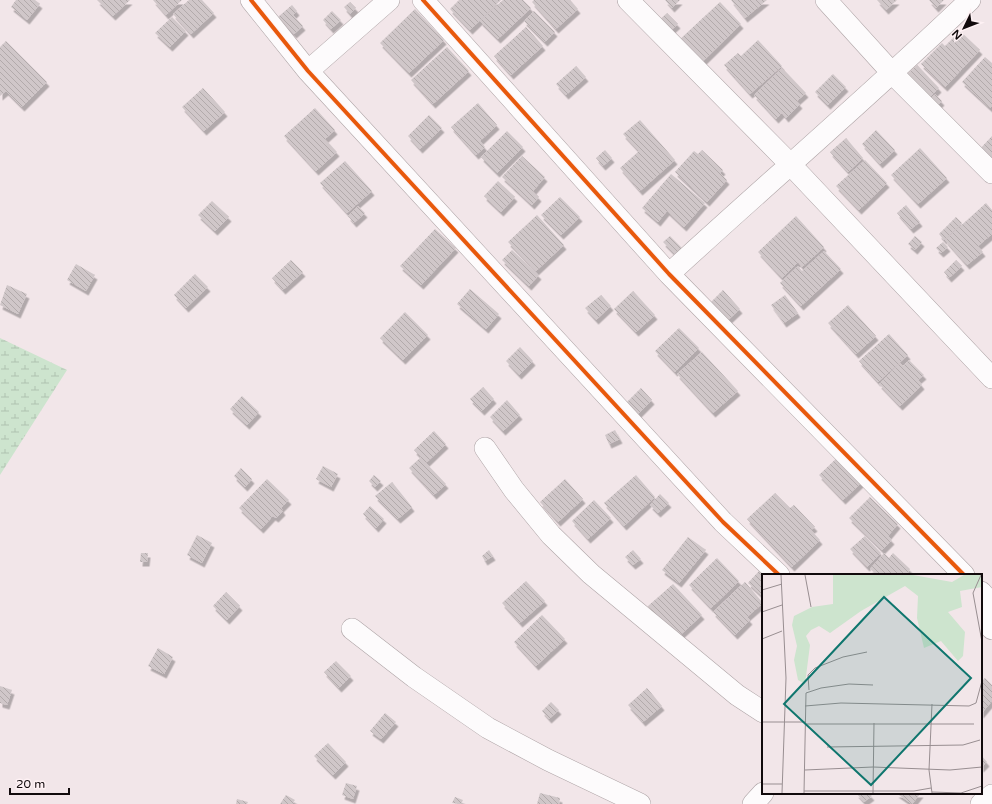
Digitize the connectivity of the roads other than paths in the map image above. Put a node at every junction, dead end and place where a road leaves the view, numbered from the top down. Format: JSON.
{"nodes":[{"id":1,"x":250,"y":0,"type":"edge"},
{"id":2,"x":389,"y":0,"type":"edge"},
{"id":3,"x":423,"y":0,"type":"edge"},
{"id":4,"x":628,"y":0,"type":"edge"},
{"id":5,"x":826,"y":0,"type":"edge"},
{"id":6,"x":970,"y":0,"type":"edge"},
{"id":7,"x":308,"y":71,"type":"junction"},
{"id":8,"x":893,"y":74,"type":"junction"},
{"id":9,"x":790,"y":164,"type":"junction"},
{"id":10,"x":992,"y":173,"type":"edge"},
{"id":11,"x":669,"y":274,"type":"junction"},
{"id":12,"x":992,"y":378,"type":"edge"},
{"id":13,"x":485,"y":448,"type":"dead end"},
{"id":14,"x":778,"y":574,"type":"edge"},
{"id":15,"x":963,"y":574,"type":"edge"},
{"id":16,"x":985,"y":605,"type":"edge"},
{"id":17,"x":352,"y":629,"type":"dead end"},
{"id":18,"x":992,"y":629,"type":"edge"},
{"id":19,"x":762,"y":711,"type":"edge"},
{"id":20,"x":762,"y":794,"type":"edge"},
{"id":21,"x":992,"y":795,"type":"edge"},
{"id":22,"x":640,"y":804,"type":"edge"},
{"id":23,"x":753,"y":804,"type":"edge"},
{"id":24,"x":981,"y":804,"type":"edge"}],
"edges":[{"from":1,"to":7,"type":"street"},
{"from":2,"to":7,"type":"street"},
{"from":3,"to":11,"type":"street"},
{"from":4,"to":9,"type":"street"},
{"from":5,"to":8,"type":"street"},
{"from":6,"to":8,"type":"street"},
{"from":7,"to":14,"type":"street"},
{"from":8,"to":9,"type":"street"},
{"from":8,"to":10,"type":"street"},
{"from":9,"to":11,"type":"street"},
{"from":9,"to":12,"type":"street"},
{"from":11,"to":15,"type":"street"},
{"from":13,"to":19,"type":"street"},
{"from":16,"to":18,"type":"street"},
{"from":17,"to":22,"type":"street"},
{"from":20,"to":23,"type":"street"},
{"from":21,"to":24,"type":"street"}]}
